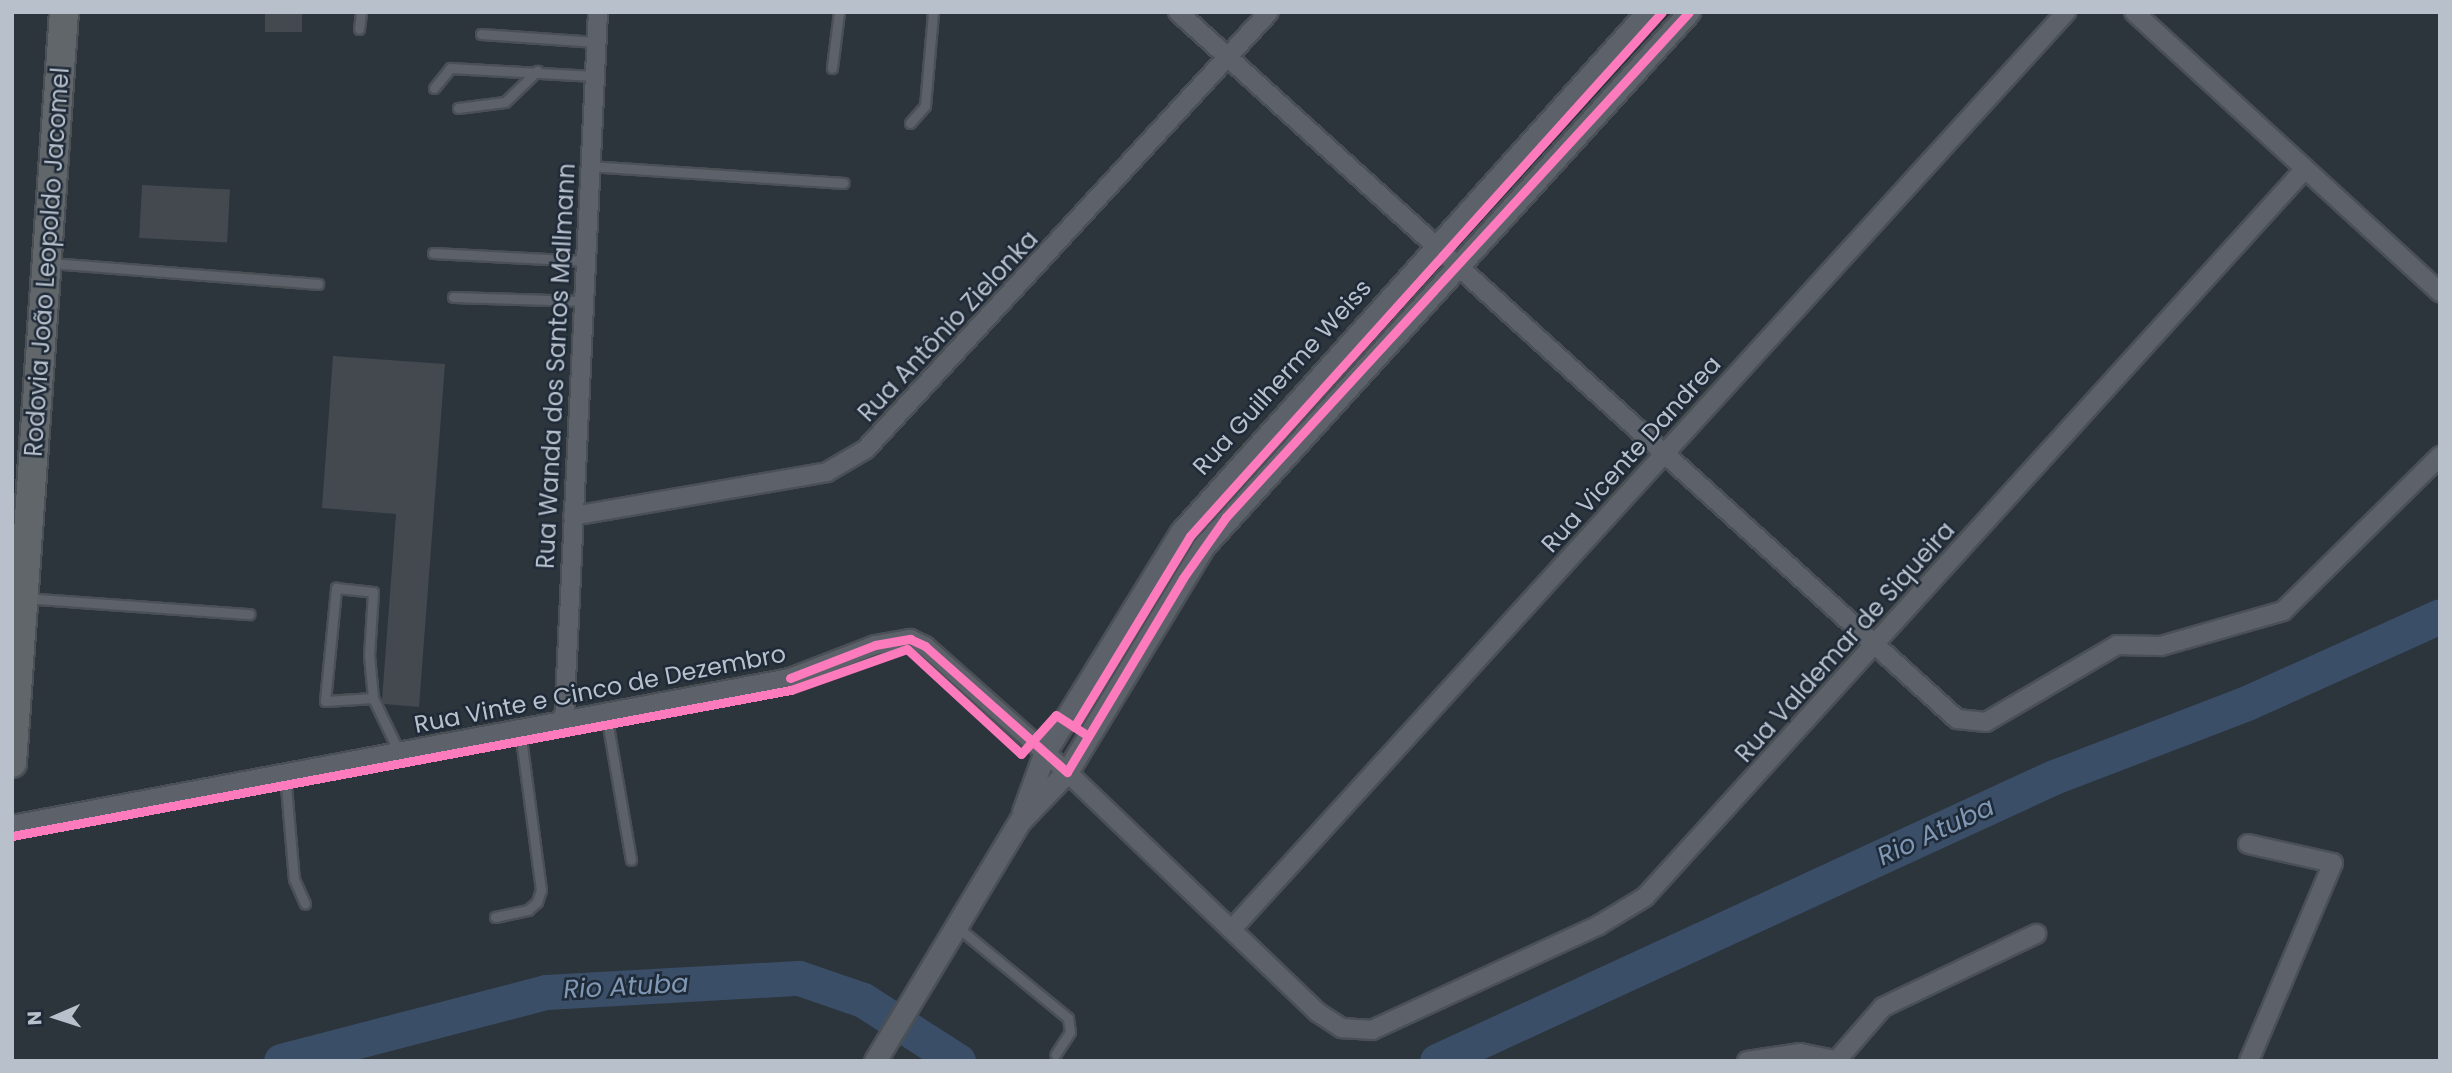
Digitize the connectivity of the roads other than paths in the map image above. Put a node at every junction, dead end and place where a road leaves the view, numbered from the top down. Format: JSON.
{"nodes":[{"id":1,"x":64,"y":12,"type":"edge"},
{"id":2,"x":361,"y":12,"type":"edge"},
{"id":3,"x":598,"y":12,"type":"edge"},
{"id":4,"x":839,"y":12,"type":"edge"},
{"id":5,"x":933,"y":12,"type":"edge"},
{"id":6,"x":1178,"y":12,"type":"edge"},
{"id":7,"x":1269,"y":12,"type":"edge"},
{"id":8,"x":1647,"y":12,"type":"edge"},
{"id":9,"x":1689,"y":12,"type":"edge"},
{"id":10,"x":2066,"y":12,"type":"edge"},
{"id":11,"x":2134,"y":12,"type":"edge"},
{"id":12,"x":359,"y":29,"type":"dead end"},
{"id":13,"x":481,"y":34,"type":"dead end"},
{"id":14,"x":596,"y":42,"type":"junction"},
{"id":15,"x":1227,"y":58,"type":"junction"},
{"id":16,"x":832,"y":68,"type":"dead end"},
{"id":17,"x":537,"y":71,"type":"junction"},
{"id":18,"x":594,"y":76,"type":"junction"},
{"id":19,"x":434,"y":88,"type":"dead end"},
{"id":20,"x":458,"y":108,"type":"dead end"},
{"id":21,"x":910,"y":123,"type":"dead end"},
{"id":22,"x":589,"y":166,"type":"junction"},
{"id":23,"x":2304,"y":170,"type":"junction"},
{"id":24,"x":843,"y":183,"type":"dead end"},
{"id":25,"x":1435,"y":247,"type":"junction"},
{"id":26,"x":433,"y":253,"type":"dead end"},
{"id":27,"x":585,"y":261,"type":"junction"},
{"id":28,"x":47,"y":262,"type":"junction"},
{"id":29,"x":1456,"y":266,"type":"junction"},
{"id":30,"x":318,"y":284,"type":"dead end"},
{"id":31,"x":2440,"y":292,"type":"edge"},
{"id":32,"x":453,"y":297,"type":"dead end"},
{"id":33,"x":583,"y":301,"type":"junction"},
{"id":34,"x":1662,"y":455,"type":"junction"},
{"id":35,"x":2440,"y":456,"type":"edge"},
{"id":36,"x":573,"y":516,"type":"junction"},
{"id":37,"x":24,"y":598,"type":"junction"},
{"id":38,"x":249,"y":614,"type":"dead end"},
{"id":39,"x":1874,"y":648,"type":"junction"},
{"id":40,"x":373,"y":698,"type":"junction"},
{"id":41,"x":606,"y":714,"type":"junction"},
{"id":42,"x":564,"y":722,"type":"junction"},
{"id":43,"x":520,"y":730,"type":"junction"},
{"id":44,"x":1045,"y":752,"type":"junction"},
{"id":45,"x":400,"y":754,"type":"junction"},
{"id":46,"x":12,"y":762,"type":"edge"},
{"id":47,"x":1067,"y":772,"type":"junction"},
{"id":48,"x":285,"y":775,"type":"junction"},
{"id":49,"x":1020,"y":821,"type":"junction"},
{"id":50,"x":12,"y":825,"type":"edge"},
{"id":51,"x":2248,"y":844,"type":"dead end"},
{"id":52,"x":631,"y":860,"type":"dead end"},
{"id":53,"x":305,"y":904,"type":"dead end"},
{"id":54,"x":495,"y":916,"type":"dead end"},
{"id":55,"x":955,"y":925,"type":"junction"},
{"id":56,"x":1232,"y":929,"type":"junction"},
{"id":57,"x":2036,"y":934,"type":"dead end"},
{"id":58,"x":1342,"y":1028,"type":"joint"},
{"id":59,"x":1055,"y":1055,"type":"dead end"},
{"id":60,"x":1748,"y":1060,"type":"edge"},
{"id":61,"x":1838,"y":1060,"type":"edge"},
{"id":62,"x":875,"y":1061,"type":"edge"},
{"id":63,"x":2249,"y":1061,"type":"edge"}],
"edges":[{"from":1,"to":28,"type":"highway","name":"Rodovia João Leopoldo Jacomel"},
{"from":2,"to":12,"type":"lane"},
{"from":3,"to":14,"type":"street","name":"Rua Wanda dos Santos Mallmann"},
{"from":4,"to":16,"type":"lane"},
{"from":5,"to":21,"type":"lane"},
{"from":6,"to":15,"type":"street"},
{"from":7,"to":15,"type":"street","name":"Rua Antônio Zielonka"},
{"from":8,"to":25,"type":"street","name":"Rua Guilherme Weiss"},
{"from":9,"to":29,"type":"street","name":"Rua Guilherme Weiss"},
{"from":10,"to":34,"type":"street","name":"Rua Vicente Dandrea"},
{"from":11,"to":23,"type":"street"},
{"from":13,"to":14,"type":"lane"},
{"from":14,"to":18,"type":"street","name":"Rua Wanda dos Santos Mallmann"},
{"from":15,"to":25,"type":"street"},
{"from":15,"to":36,"type":"street","name":"Rua Antônio Zielonka"},
{"from":17,"to":18,"type":"lane"},
{"from":17,"to":19,"type":"lane"},
{"from":17,"to":20,"type":"lane"},
{"from":18,"to":22,"type":"street","name":"Rua Wanda dos Santos Mallmann"},
{"from":22,"to":24,"type":"lane"},
{"from":22,"to":27,"type":"street","name":"Rua Wanda dos Santos Mallmann"},
{"from":23,"to":31,"type":"street"},
{"from":23,"to":39,"type":"street","name":"Rua Valdemar de Siqueira"},
{"from":25,"to":29,"type":"street"},
{"from":25,"to":44,"type":"street","name":"Rua Guilherme Weiss"},
{"from":26,"to":27,"type":"lane"},
{"from":27,"to":33,"type":"street","name":"Rua Wanda dos Santos Mallmann"},
{"from":28,"to":30,"type":"lane"},
{"from":28,"to":37,"type":"highway","name":"Rodovia João Leopoldo Jacomel"},
{"from":29,"to":34,"type":"street"},
{"from":29,"to":47,"type":"street","name":"Rua Guilherme Weiss"},
{"from":32,"to":33,"type":"lane"},
{"from":33,"to":36,"type":"street","name":"Rua Wanda dos Santos Mallmann"},
{"from":34,"to":39,"type":"street"},
{"from":34,"to":56,"type":"street","name":"Rua Vicente Dandrea"},
{"from":35,"to":39,"type":"street"},
{"from":36,"to":42,"type":"street","name":"Rua Wanda dos Santos Mallmann"},
{"from":37,"to":38,"type":"lane"},
{"from":37,"to":46,"type":"highway","name":"Rodovia João Leopoldo Jacomel"},
{"from":39,"to":58,"type":"street","name":"Rua Valdemar de Siqueira"},
{"from":40,"to":40,"type":"lane"},
{"from":40,"to":45,"type":"lane"},
{"from":41,"to":42,"type":"street","name":"Rua Vinte e Cinco de Dezembro"},
{"from":41,"to":44,"type":"street","name":"Rua Vinte e Cinco de Dezembro"},
{"from":41,"to":52,"type":"lane"},
{"from":42,"to":43,"type":"street","name":"Rua Vinte e Cinco de Dezembro"},
{"from":43,"to":45,"type":"street","name":"Rua Vinte e Cinco de Dezembro"},
{"from":43,"to":54,"type":"lane"},
{"from":44,"to":47,"type":"street","name":"Rua Vinte e Cinco de Dezembro"},
{"from":44,"to":49,"type":"street","name":"Rua Guilherme Weiss"},
{"from":45,"to":48,"type":"street","name":"Rua Vinte e Cinco de Dezembro"},
{"from":47,"to":49,"type":"street","name":"Rua Guilherme Weiss"},
{"from":47,"to":56,"type":"street","name":"Rua Vinte e Cinco de Dezembro"},
{"from":48,"to":50,"type":"street","name":"Rua Vinte e Cinco de Dezembro"},
{"from":48,"to":53,"type":"lane"},
{"from":49,"to":55,"type":"street","name":"Rua Guilherme Weiss"},
{"from":51,"to":63,"type":"street"},
{"from":55,"to":59,"type":"lane"},
{"from":55,"to":62,"type":"street","name":"Rua Guilherme Weiss"},
{"from":56,"to":58,"type":"street","name":"Rua Vinte e Cinco de Dezembro"},
{"from":57,"to":61,"type":"street"},
{"from":60,"to":61,"type":"street"}]}
